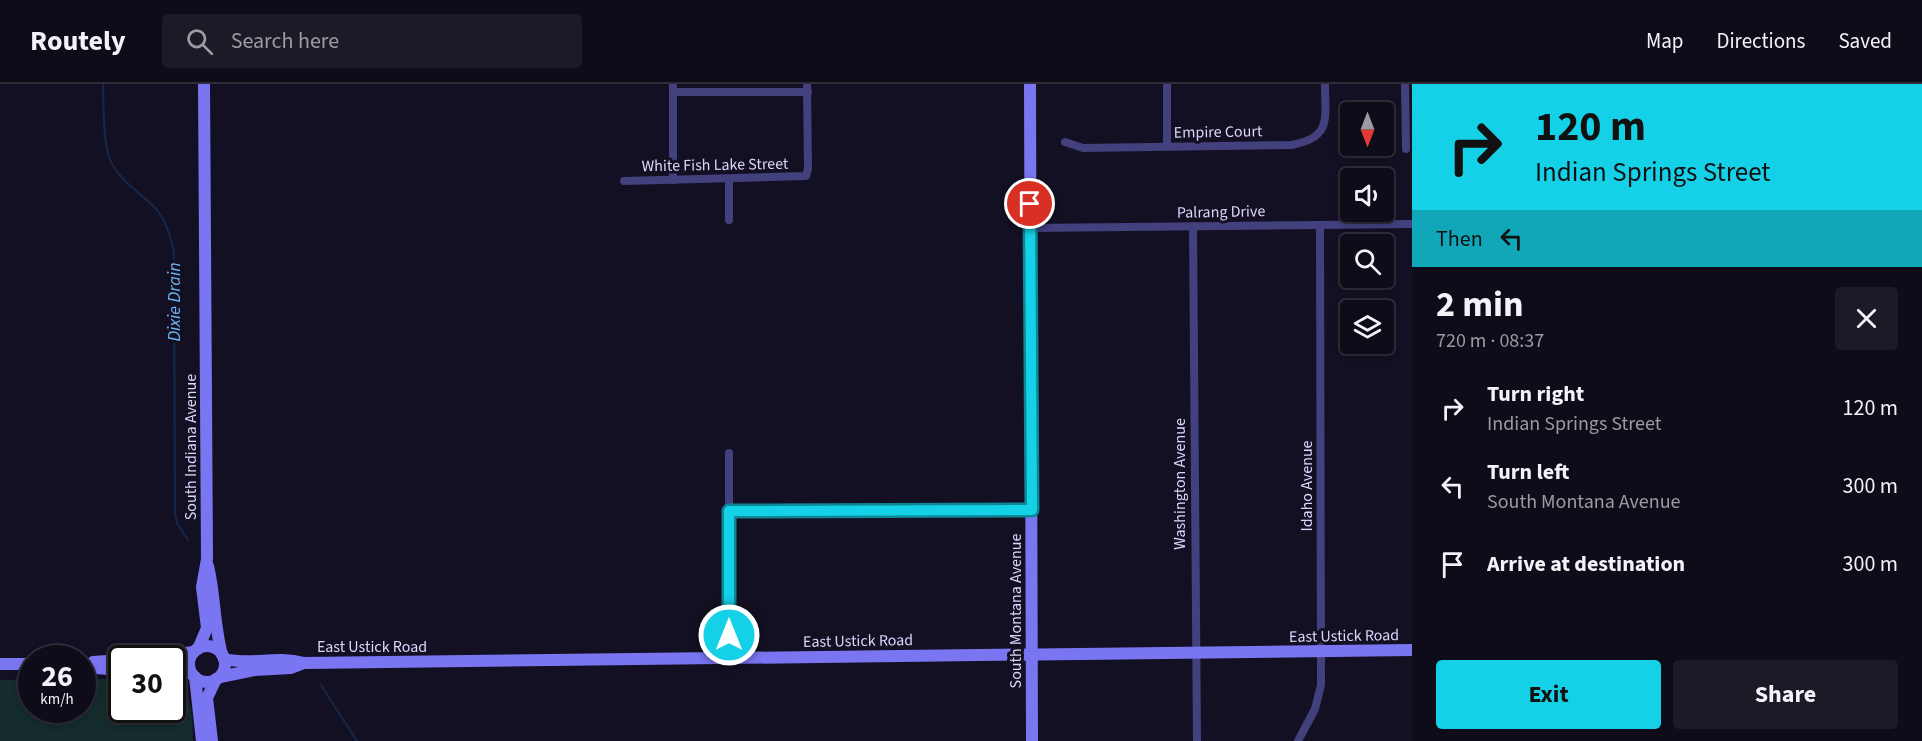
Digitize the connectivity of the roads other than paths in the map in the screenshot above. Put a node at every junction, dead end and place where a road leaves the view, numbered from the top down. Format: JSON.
{"nodes":[{"id":1,"x":204,"y":84,"type":"edge"},
{"id":2,"x":1030,"y":84,"type":"edge"},
{"id":3,"x":1167,"y":84,"type":"edge"},
{"id":4,"x":1325,"y":84,"type":"edge"},
{"id":5,"x":1405,"y":84,"type":"edge"},
{"id":6,"x":673,"y":88,"type":"edge"},
{"id":7,"x":760,"y":88,"type":"edge"},
{"id":8,"x":808,"y":88,"type":"edge"},
{"id":9,"x":1408,"y":117,"type":"edge"},
{"id":10,"x":1065,"y":142,"type":"dead end"},
{"id":11,"x":1167,"y":147,"type":"junction"},
{"id":12,"x":1406,"y":149,"type":"dead end"},
{"id":13,"x":729,"y":179,"type":"junction"},
{"id":14,"x":674,"y":180,"type":"junction"},
{"id":15,"x":624,"y":181,"type":"dead end"},
{"id":16,"x":729,"y":220,"type":"dead end"},
{"id":17,"x":1412,"y":224,"type":"edge"},
{"id":18,"x":1320,"y":225,"type":"junction"},
{"id":19,"x":1193,"y":226,"type":"junction"},
{"id":20,"x":1030,"y":228,"type":"junction"},
{"id":21,"x":729,"y":453,"type":"dead end"},
{"id":22,"x":1032,"y":510,"type":"junction"},
{"id":23,"x":729,"y":511,"type":"junction"},
{"id":24,"x":207,"y":559,"type":"junction"},
{"id":25,"x":196,"y":651,"type":"junction"},
{"id":26,"x":1322,"y":651,"type":"junction"},
{"id":27,"x":1412,"y":651,"type":"edge"},
{"id":28,"x":186,"y":652,"type":"edge"},
{"id":29,"x":1196,"y":653,"type":"junction"},
{"id":30,"x":1032,"y":654,"type":"junction"},
{"id":31,"x":223,"y":657,"type":"junction"},
{"id":32,"x":729,"y":658,"type":"junction"},
{"id":33,"x":304,"y":663,"type":"junction"},
{"id":34,"x":0,"y":664,"type":"edge"},
{"id":35,"x":18,"y":664,"type":"edge"},
{"id":36,"x":186,"y":672,"type":"edge"},
{"id":37,"x":194,"y":675,"type":"junction"},
{"id":38,"x":218,"y":678,"type":"junction"},
{"id":39,"x":202,"y":741,"type":"edge"},
{"id":40,"x":212,"y":741,"type":"edge"},
{"id":41,"x":1032,"y":741,"type":"edge"},
{"id":42,"x":1197,"y":741,"type":"edge"},
{"id":43,"x":1298,"y":741,"type":"edge"}],
"edges":[{"from":1,"to":24,"type":"main road","name":"South Indiana Avenue"},
{"from":2,"to":20,"type":"main road","name":"South Montana Avenue"},
{"from":3,"to":11,"type":"street"},
{"from":4,"to":11,"type":"street","name":"Empire Court"},
{"from":5,"to":9,"type":"street"},
{"from":6,"to":7,"type":"street"},
{"from":6,"to":14,"type":"street"},
{"from":7,"to":8,"type":"street"},
{"from":8,"to":13,"type":"street","name":"White Fish Lake Street"},
{"from":9,"to":12,"type":"street"},
{"from":10,"to":11,"type":"street","name":"Empire Court"},
{"from":13,"to":14,"type":"street","name":"White Fish Lake Street"},
{"from":13,"to":16,"type":"street"},
{"from":14,"to":15,"type":"street","name":"White Fish Lake Street"},
{"from":17,"to":18,"type":"street","name":"Palrang Drive"},
{"from":18,"to":19,"type":"street","name":"Palrang Drive"},
{"from":18,"to":26,"type":"street","name":"Idaho Avenue"},
{"from":19,"to":20,"type":"street","name":"Palrang Drive"},
{"from":19,"to":29,"type":"street","name":"Washington Avenue"},
{"from":20,"to":22,"type":"main road","name":"South Montana Avenue"},
{"from":21,"to":23,"type":"street"},
{"from":22,"to":23,"type":"street"},
{"from":22,"to":30,"type":"main road","name":"South Montana Avenue"},
{"from":23,"to":32,"type":"street"},
{"from":24,"to":25,"type":"main road","name":"South Indiana Avenue"},
{"from":24,"to":31,"type":"main road","name":"South Indiana Avenue"},
{"from":25,"to":28,"type":"main road"},
{"from":25,"to":31,"type":"main road"},
{"from":25,"to":37,"type":"main road"},
{"from":26,"to":27,"type":"main road","name":"East Ustick Road"},
{"from":26,"to":29,"type":"main road","name":"East Ustick Road"},
{"from":26,"to":43,"type":"street","name":"Idaho Avenue"},
{"from":29,"to":30,"type":"main road","name":"East Ustick Road"},
{"from":29,"to":42,"type":"street","name":"Washington Avenue"},
{"from":30,"to":32,"type":"main road","name":"East Ustick Road"},
{"from":30,"to":41,"type":"main road","name":"South Montana Avenue"},
{"from":31,"to":33,"type":"main road","name":"East Ustick Road"},
{"from":31,"to":38,"type":"main road"},
{"from":32,"to":33,"type":"main road","name":"East Ustick Road"},
{"from":33,"to":38,"type":"main road","name":"East Ustick Road"},
{"from":34,"to":35,"type":"main road"},
{"from":36,"to":37,"type":"main road"},
{"from":37,"to":38,"type":"main road"},
{"from":37,"to":39,"type":"main road"},
{"from":38,"to":40,"type":"main road"}]}
